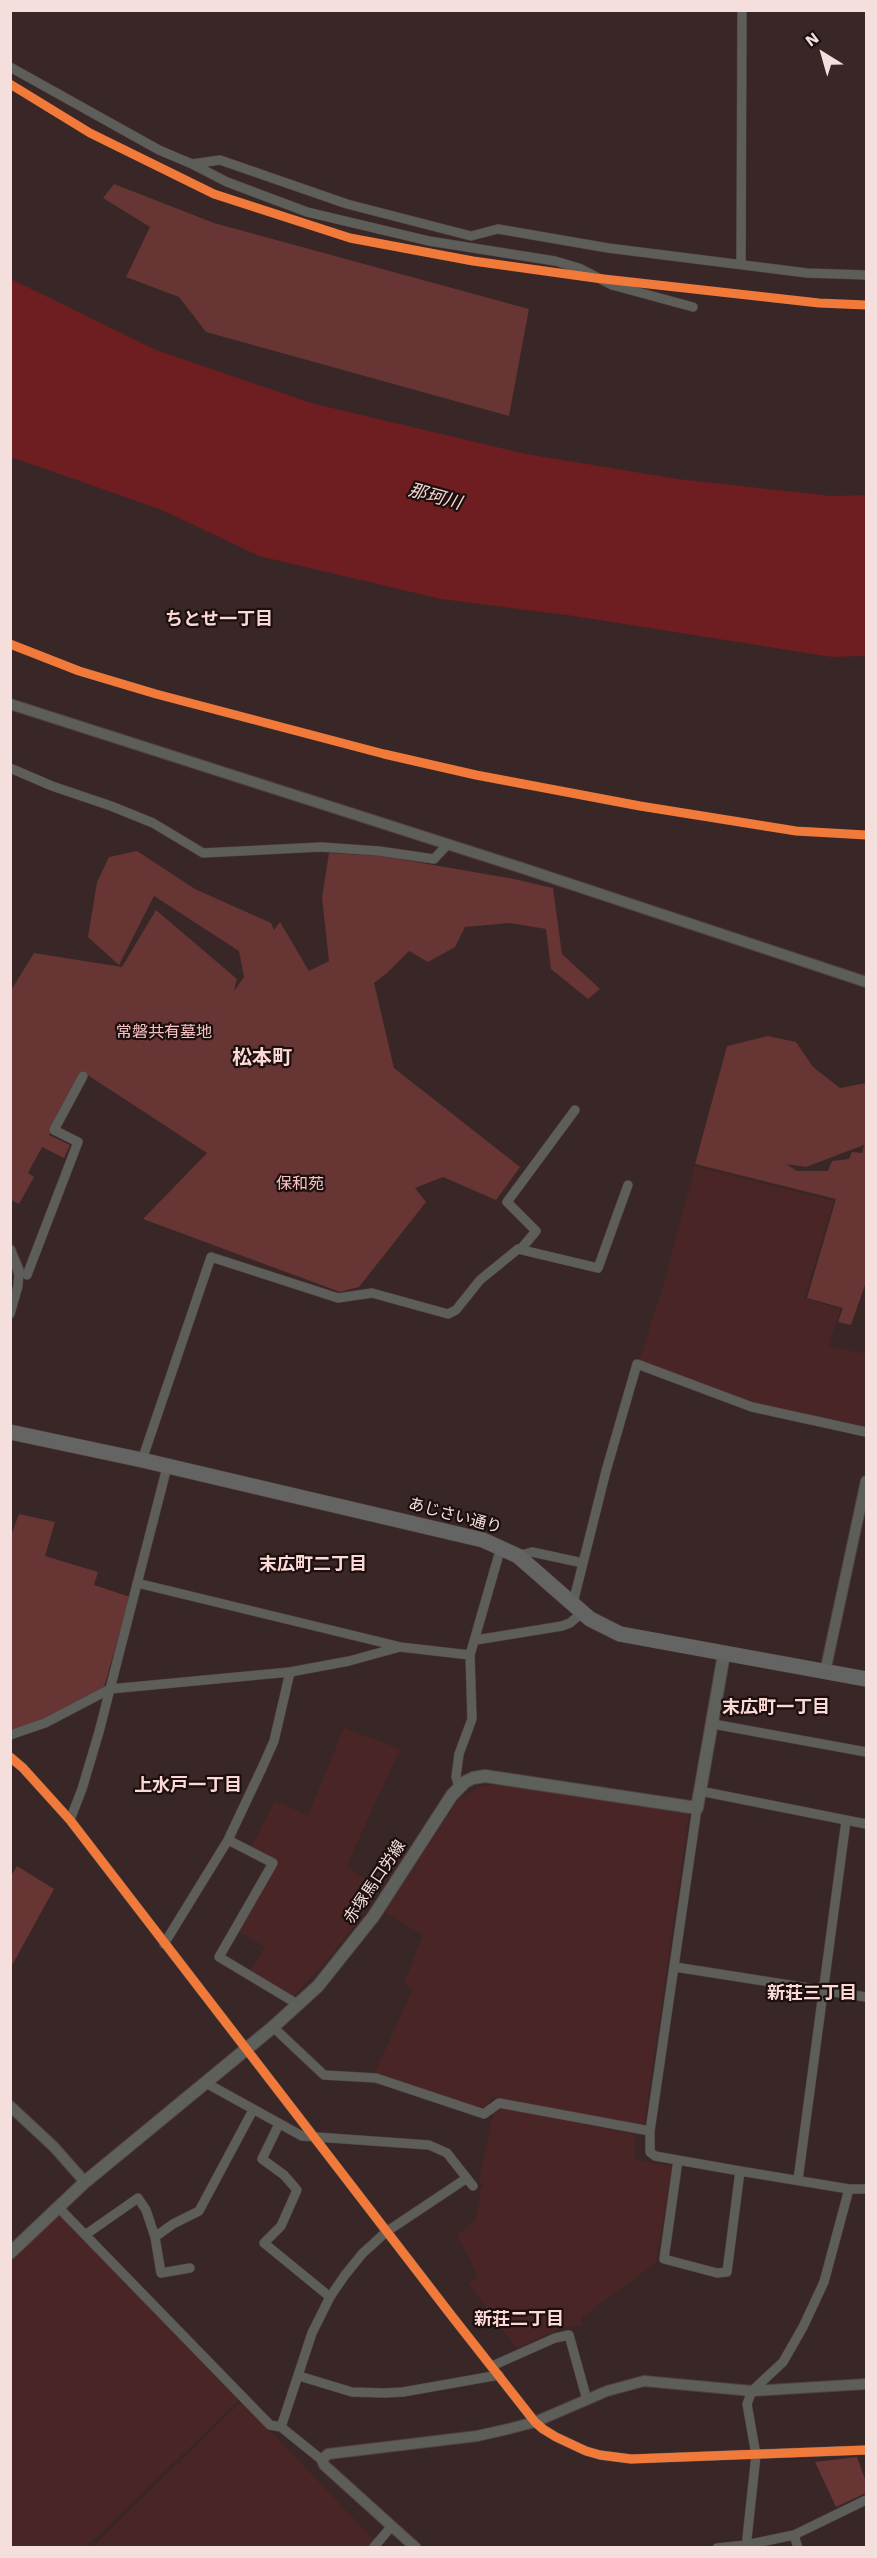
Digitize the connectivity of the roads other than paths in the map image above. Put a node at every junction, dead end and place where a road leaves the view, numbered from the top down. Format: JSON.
{"nodes":[{"id":1,"x":742,"y":10,"type":"edge"},
{"id":2,"x":10,"y":66,"type":"edge"},
{"id":3,"x":192,"y":164,"type":"junction"},
{"id":4,"x":741,"y":263,"type":"junction"},
{"id":5,"x":867,"y":275,"type":"edge"},
{"id":6,"x":693,"y":307,"type":"dead end"},
{"id":7,"x":10,"y":704,"type":"edge"},
{"id":8,"x":10,"y":768,"type":"edge"},
{"id":9,"x":448,"y":844,"type":"junction"},
{"id":10,"x":867,"y":982,"type":"edge"},
{"id":11,"x":83,"y":1076,"type":"dead end"},
{"id":12,"x":575,"y":1110,"type":"dead end"},
{"id":13,"x":628,"y":1185,"type":"dead end"},
{"id":14,"x":521,"y":1249,"type":"junction"},
{"id":15,"x":10,"y":1250,"type":"edge"},
{"id":16,"x":23,"y":1274,"type":"junction"},
{"id":17,"x":10,"y":1314,"type":"edge"},
{"id":18,"x":10,"y":1432,"type":"edge"},
{"id":19,"x":867,"y":1432,"type":"edge"},
{"id":20,"x":142,"y":1460,"type":"junction"},
{"id":21,"x":167,"y":1467,"type":"junction"},
{"id":22,"x":867,"y":1481,"type":"edge"},
{"id":23,"x":501,"y":1547,"type":"junction"},
{"id":24,"x":518,"y":1556,"type":"junction"},
{"id":25,"x":583,"y":1563,"type":"junction"},
{"id":26,"x":137,"y":1583,"type":"junction"},
{"id":27,"x":578,"y":1608,"type":"junction"},
{"id":28,"x":476,"y":1640,"type":"junction"},
{"id":29,"x":400,"y":1647,"type":"junction"},
{"id":30,"x":724,"y":1654,"type":"junction"},
{"id":31,"x":470,"y":1655,"type":"junction"},
{"id":32,"x":290,"y":1672,"type":"junction"},
{"id":33,"x":825,"y":1672,"type":"junction"},
{"id":34,"x":867,"y":1679,"type":"edge"},
{"id":35,"x":110,"y":1689,"type":"junction"},
{"id":36,"x":713,"y":1724,"type":"junction"},
{"id":37,"x":10,"y":1735,"type":"edge"},
{"id":38,"x":867,"y":1752,"type":"edge"},
{"id":39,"x":10,"y":1757,"type":"edge"},
{"id":40,"x":459,"y":1787,"type":"junction"},
{"id":41,"x":700,"y":1791,"type":"junction"},
{"id":42,"x":697,"y":1808,"type":"junction"},
{"id":43,"x":70,"y":1820,"type":"junction"},
{"id":44,"x":846,"y":1821,"type":"junction"},
{"id":45,"x":867,"y":1824,"type":"edge"},
{"id":46,"x":228,"y":1840,"type":"junction"},
{"id":47,"x":164,"y":1944,"type":"junction"},
{"id":48,"x":675,"y":1967,"type":"junction"},
{"id":49,"x":823,"y":1990,"type":"junction"},
{"id":50,"x":867,"y":1997,"type":"edge"},
{"id":51,"x":299,"y":2005,"type":"junction"},
{"id":52,"x":273,"y":2027,"type":"junction"},
{"id":53,"x":246,"y":2049,"type":"junction"},
{"id":54,"x":206,"y":2083,"type":"junction"},
{"id":55,"x":10,"y":2106,"type":"edge"},
{"id":56,"x":252,"y":2110,"type":"junction"},
{"id":57,"x":279,"y":2124,"type":"junction"},
{"id":58,"x":650,"y":2131,"type":"junction"},
{"id":59,"x":313,"y":2136,"type":"junction"},
{"id":60,"x":678,"y":2160,"type":"junction"},
{"id":61,"x":740,"y":2171,"type":"junction"},
{"id":62,"x":798,"y":2180,"type":"junction"},
{"id":63,"x":86,"y":2182,"type":"junction"},
{"id":64,"x":849,"y":2189,"type":"junction"},
{"id":65,"x":867,"y":2189,"type":"edge"},
{"id":66,"x":58,"y":2208,"type":"junction"},
{"id":67,"x":386,"y":2232,"type":"junction"},
{"id":68,"x":85,"y":2235,"type":"junction"},
{"id":69,"x":155,"y":2237,"type":"junction"},
{"id":70,"x":10,"y":2253,"type":"edge"},
{"id":71,"x":190,"y":2268,"type":"dead end"},
{"id":72,"x":330,"y":2297,"type":"junction"},
{"id":73,"x":492,"y":2366,"type":"junction"},
{"id":74,"x":499,"y":2375,"type":"junction"},
{"id":75,"x":299,"y":2376,"type":"junction"},
{"id":76,"x":867,"y":2384,"type":"edge"},
{"id":77,"x":752,"y":2391,"type":"junction"},
{"id":78,"x":586,"y":2400,"type":"junction"},
{"id":79,"x":535,"y":2422,"type":"junction"},
{"id":80,"x":281,"y":2427,"type":"junction"},
{"id":81,"x":867,"y":2450,"type":"edge"},
{"id":82,"x":756,"y":2456,"type":"junction"},
{"id":83,"x":322,"y":2460,"type":"junction"},
{"id":84,"x":867,"y":2500,"type":"edge"},
{"id":85,"x":391,"y":2527,"type":"junction"},
{"id":86,"x":794,"y":2535,"type":"junction"},
{"id":87,"x":746,"y":2546,"type":"edge"},
{"id":88,"x":373,"y":2547,"type":"edge"},
{"id":89,"x":416,"y":2547,"type":"edge"},
{"id":90,"x":717,"y":2547,"type":"edge"},
{"id":91,"x":798,"y":2547,"type":"edge"}],
"edges":[{"from":1,"to":4,"type":"street"},
{"from":2,"to":3,"type":"street"},
{"from":3,"to":4,"type":"street"},
{"from":3,"to":6,"type":"street"},
{"from":4,"to":5,"type":"street"},
{"from":7,"to":9,"type":"street"},
{"from":8,"to":9,"type":"street"},
{"from":9,"to":10,"type":"street"},
{"from":11,"to":16,"type":"street"},
{"from":12,"to":14,"type":"street"},
{"from":13,"to":14,"type":"street"},
{"from":14,"to":20,"type":"street"},
{"from":15,"to":16,"type":"street"},
{"from":16,"to":17,"type":"street"},
{"from":18,"to":20,"type":"highway","name":"あじさい通り"},
{"from":19,"to":25,"type":"street"},
{"from":20,"to":21,"type":"highway","name":"あじさい通り"},
{"from":21,"to":23,"type":"highway","name":"あじさい通り"},
{"from":21,"to":26,"type":"street"},
{"from":22,"to":33,"type":"street"},
{"from":23,"to":24,"type":"highway","name":"あじさい通り"},
{"from":23,"to":28,"type":"street"},
{"from":24,"to":25,"type":"street"},
{"from":24,"to":27,"type":"highway","name":"あじさい通り"},
{"from":25,"to":27,"type":"street"},
{"from":26,"to":29,"type":"street"},
{"from":26,"to":35,"type":"street"},
{"from":27,"to":28,"type":"street"},
{"from":27,"to":30,"type":"highway","name":"あじさい通り"},
{"from":28,"to":31,"type":"street"},
{"from":29,"to":31,"type":"street"},
{"from":29,"to":32,"type":"street"},
{"from":30,"to":33,"type":"highway","name":"あじさい通り"},
{"from":30,"to":36,"type":"main road"},
{"from":31,"to":40,"type":"street"},
{"from":32,"to":35,"type":"street"},
{"from":32,"to":46,"type":"street"},
{"from":33,"to":34,"type":"highway","name":"あじさい通り"},
{"from":35,"to":37,"type":"street"},
{"from":35,"to":43,"type":"street"},
{"from":36,"to":38,"type":"street"},
{"from":36,"to":41,"type":"main road"},
{"from":39,"to":43,"type":"street"},
{"from":40,"to":42,"type":"main road"},
{"from":40,"to":51,"type":"main road","name":"赤塚馬口労線"},
{"from":41,"to":42,"type":"main road"},
{"from":41,"to":44,"type":"street"},
{"from":42,"to":48,"type":"street"},
{"from":43,"to":47,"type":"street"},
{"from":44,"to":45,"type":"street"},
{"from":44,"to":49,"type":"street"},
{"from":46,"to":47,"type":"street"},
{"from":46,"to":51,"type":"street"},
{"from":47,"to":53,"type":"street"},
{"from":48,"to":49,"type":"street"},
{"from":48,"to":58,"type":"street"},
{"from":49,"to":50,"type":"street"},
{"from":49,"to":62,"type":"street"},
{"from":51,"to":52,"type":"main road","name":"赤塚馬口労線"},
{"from":52,"to":53,"type":"main road","name":"赤塚馬口労線"},
{"from":52,"to":58,"type":"street"},
{"from":53,"to":54,"type":"main road","name":"赤塚馬口労線"},
{"from":53,"to":59,"type":"street"},
{"from":54,"to":56,"type":"street"},
{"from":54,"to":63,"type":"main road","name":"赤塚馬口労線"},
{"from":55,"to":63,"type":"street"},
{"from":56,"to":57,"type":"street"},
{"from":56,"to":69,"type":"street"},
{"from":57,"to":59,"type":"street"},
{"from":57,"to":72,"type":"street"},
{"from":58,"to":60,"type":"street"},
{"from":59,"to":67,"type":"street"},
{"from":59,"to":67,"type":"street"},
{"from":60,"to":61,"type":"street"},
{"from":60,"to":61,"type":"street"},
{"from":61,"to":62,"type":"street"},
{"from":62,"to":64,"type":"street"},
{"from":63,"to":66,"type":"main road","name":"赤塚馬口労線"},
{"from":64,"to":65,"type":"street"},
{"from":64,"to":77,"type":"street"},
{"from":66,"to":68,"type":"street"},
{"from":66,"to":70,"type":"main road","name":"赤塚馬口労線"},
{"from":67,"to":72,"type":"street"},
{"from":67,"to":73,"type":"street"},
{"from":68,"to":69,"type":"street"},
{"from":68,"to":80,"type":"street"},
{"from":69,"to":71,"type":"street"},
{"from":72,"to":75,"type":"street"},
{"from":73,"to":74,"type":"street"},
{"from":73,"to":78,"type":"street"},
{"from":74,"to":75,"type":"street"},
{"from":74,"to":79,"type":"street"},
{"from":75,"to":80,"type":"street"},
{"from":76,"to":77,"type":"street"},
{"from":77,"to":78,"type":"street"},
{"from":77,"to":82,"type":"street"},
{"from":78,"to":79,"type":"street"},
{"from":79,"to":82,"type":"street"},
{"from":79,"to":83,"type":"street"},
{"from":80,"to":83,"type":"street"},
{"from":81,"to":82,"type":"street"},
{"from":82,"to":87,"type":"street"},
{"from":83,"to":85,"type":"street"},
{"from":84,"to":86,"type":"street"},
{"from":85,"to":88,"type":"street"},
{"from":85,"to":89,"type":"street"},
{"from":86,"to":87,"type":"street"},
{"from":86,"to":91,"type":"street"},
{"from":87,"to":90,"type":"street"}]}
